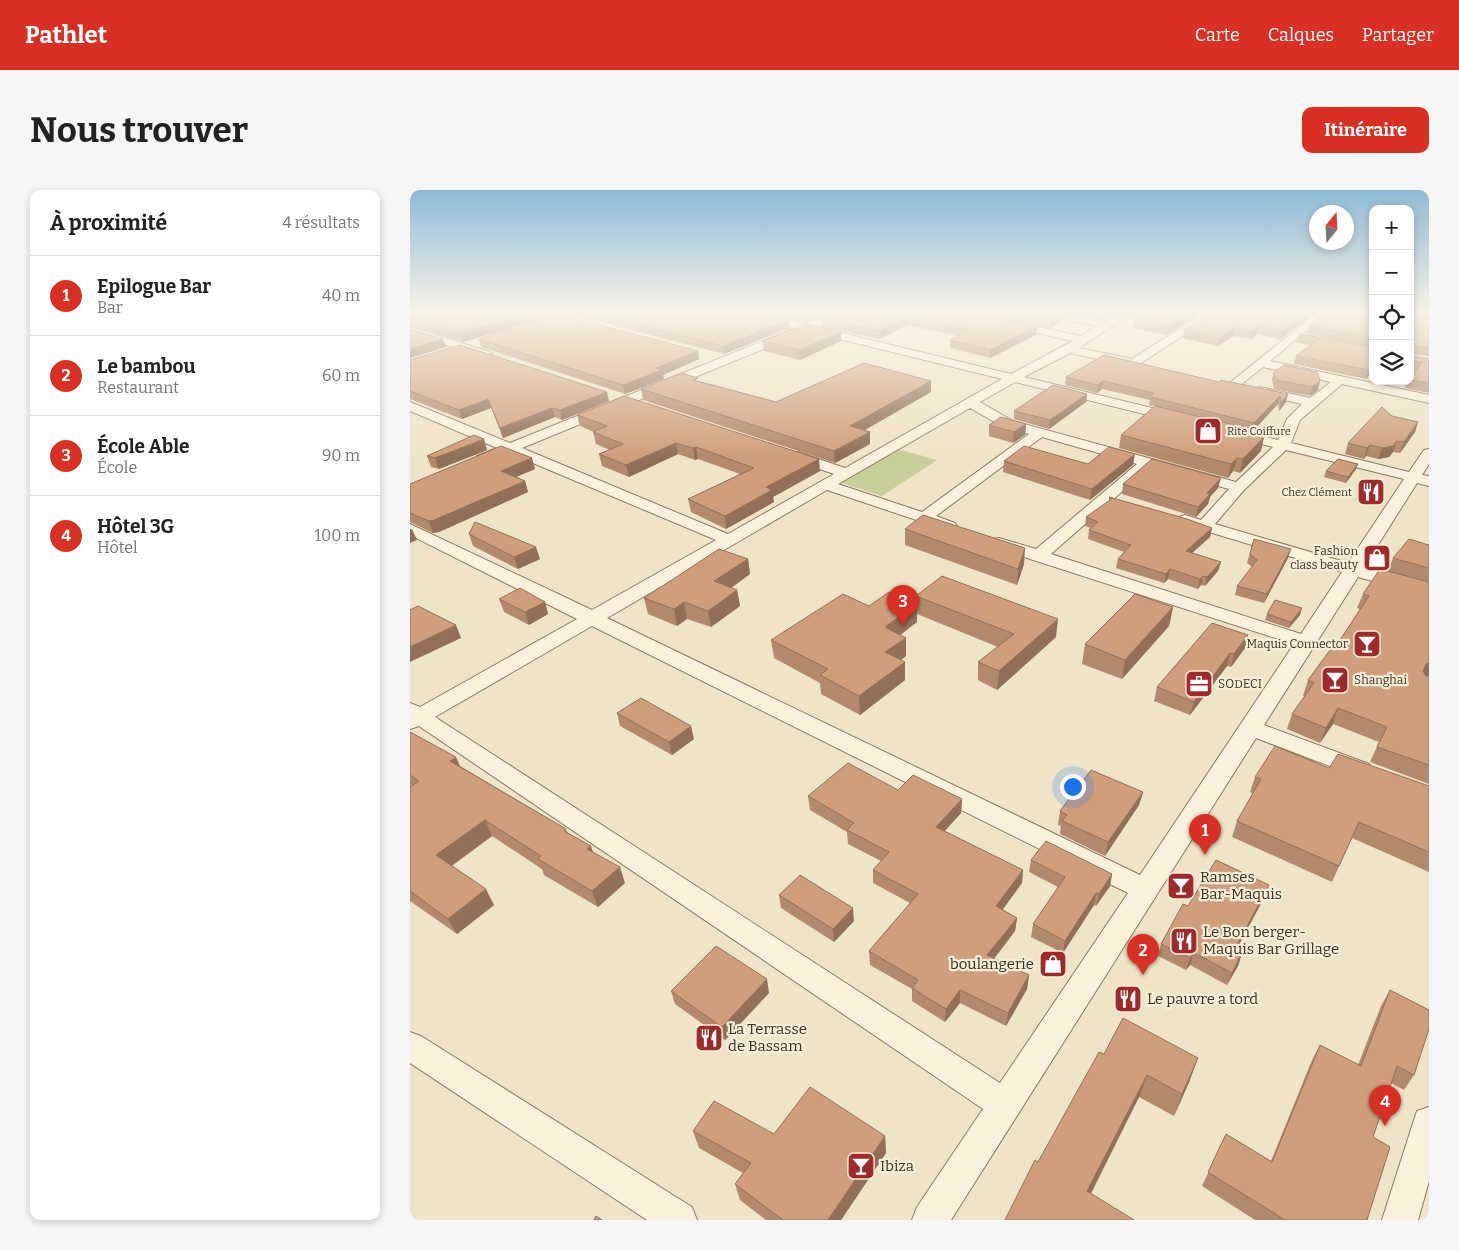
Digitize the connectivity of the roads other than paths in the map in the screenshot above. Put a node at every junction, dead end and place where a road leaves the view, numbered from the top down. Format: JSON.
{"nodes":[{"id":1,"x":724,"y":360,"type":"edge"},
{"id":2,"x":940,"y":360,"type":"edge"},
{"id":3,"x":1048,"y":360,"type":"edge"},
{"id":4,"x":1120,"y":360,"type":"edge"},
{"id":5,"x":1138,"y":360,"type":"edge"},
{"id":6,"x":1264,"y":360,"type":"edge"},
{"id":7,"x":1134,"y":363,"type":"junction"},
{"id":8,"x":1261,"y":363,"type":"junction"},
{"id":9,"x":1152,"y":367,"type":"edge"},
{"id":10,"x":1013,"y":378,"type":"junction"},
{"id":11,"x":1340,"y":380,"type":"junction"},
{"id":12,"x":609,"y":394,"type":"dead end"},
{"id":13,"x":1429,"y":399,"type":"edge"},
{"id":14,"x":627,"y":400,"type":"junction"},
{"id":15,"x":970,"y":402,"type":"junction"},
{"id":16,"x":1313,"y":403,"type":"junction"},
{"id":17,"x":410,"y":406,"type":"edge"},
{"id":18,"x":646,"y":406,"type":"edge"},
{"id":19,"x":1186,"y":421,"type":"edge"},
{"id":20,"x":1225,"y":430,"type":"edge"},
{"id":21,"x":1039,"y":433,"type":"junction"},
{"id":22,"x":1283,"y":445,"type":"junction"},
{"id":23,"x":508,"y":448,"type":"junction"},
{"id":24,"x":783,"y":452,"type":"edge"},
{"id":25,"x":1429,"y":454,"type":"edge"},
{"id":26,"x":473,"y":462,"type":"edge"},
{"id":27,"x":1146,"y":463,"type":"junction"},
{"id":28,"x":847,"y":473,"type":"junction"},
{"id":29,"x":1421,"y":479,"type":"edge"},
{"id":30,"x":826,"y":485,"type":"junction"},
{"id":31,"x":1239,"y":487,"type":"junction"},
{"id":32,"x":1107,"y":497,"type":"junction"},
{"id":33,"x":1125,"y":502,"type":"edge"},
{"id":34,"x":1169,"y":516,"type":"edge"},
{"id":35,"x":924,"y":518,"type":"junction"},
{"id":36,"x":1204,"y":526,"type":"junction"},
{"id":37,"x":410,"y":529,"type":"edge"},
{"id":38,"x":968,"y":533,"type":"edge"},
{"id":39,"x":986,"y":539,"type":"edge"},
{"id":40,"x":729,"y":540,"type":"junction"},
{"id":41,"x":1038,"y":556,"type":"junction"},
{"id":42,"x":1354,"y":570,"type":"junction"},
{"id":43,"x":1429,"y":592,"type":"edge"},
{"id":44,"x":592,"y":618,"type":"junction"},
{"id":45,"x":1307,"y":642,"type":"junction"},
{"id":46,"x":414,"y":716,"type":"edge"},
{"id":47,"x":1250,"y":728,"type":"junction"},
{"id":48,"x":1384,"y":778,"type":"edge"},
{"id":49,"x":1146,"y":889,"type":"junction"},
{"id":50,"x":410,"y":1046,"type":"edge"},
{"id":51,"x":1006,"y":1105,"type":"junction"},
{"id":52,"x":1429,"y":1122,"type":"edge"},
{"id":53,"x":679,"y":1220,"type":"edge"},
{"id":54,"x":930,"y":1220,"type":"edge"},
{"id":55,"x":1400,"y":1220,"type":"edge"}],
"edges":[{"from":1,"to":14,"type":"street"},
{"from":2,"to":10,"type":"street"},
{"from":3,"to":10,"type":"street"},
{"from":4,"to":7,"type":"street"},
{"from":5,"to":7,"type":"street"},
{"from":6,"to":8,"type":"street"},
{"from":7,"to":9,"type":"street"},
{"from":8,"to":11,"type":"street"},
{"from":8,"to":16,"type":"street"},
{"from":10,"to":15,"type":"street"},
{"from":10,"to":19,"type":"street"},
{"from":11,"to":13,"type":"street"},
{"from":11,"to":16,"type":"street"},
{"from":12,"to":14,"type":"street"},
{"from":14,"to":18,"type":"street"},
{"from":14,"to":23,"type":"street"},
{"from":15,"to":21,"type":"street"},
{"from":15,"to":28,"type":"street"},
{"from":16,"to":22,"type":"street"},
{"from":17,"to":23,"type":"street"},
{"from":20,"to":22,"type":"street"},
{"from":21,"to":27,"type":"street"},
{"from":21,"to":35,"type":"street"},
{"from":22,"to":29,"type":"street"},
{"from":22,"to":31,"type":"street"},
{"from":23,"to":26,"type":"street"},
{"from":23,"to":40,"type":"street"},
{"from":24,"to":28,"type":"street"},
{"from":25,"to":29,"type":"street"},
{"from":27,"to":31,"type":"street"},
{"from":27,"to":32,"type":"street"},
{"from":28,"to":30,"type":"street"},
{"from":29,"to":42,"type":"street"},
{"from":30,"to":35,"type":"street"},
{"from":30,"to":40,"type":"street"},
{"from":31,"to":36,"type":"street"},
{"from":32,"to":33,"type":"street"},
{"from":32,"to":41,"type":"street"},
{"from":34,"to":36,"type":"street"},
{"from":35,"to":38,"type":"street"},
{"from":36,"to":42,"type":"street"},
{"from":37,"to":44,"type":"street"},
{"from":39,"to":41,"type":"street"},
{"from":40,"to":44,"type":"street"},
{"from":41,"to":45,"type":"street"},
{"from":42,"to":43,"type":"street"},
{"from":42,"to":45,"type":"street"},
{"from":44,"to":46,"type":"street"},
{"from":44,"to":49,"type":"street"},
{"from":45,"to":47,"type":"street"},
{"from":46,"to":51,"type":"street"},
{"from":47,"to":48,"type":"street"},
{"from":47,"to":49,"type":"street"},
{"from":49,"to":51,"type":"street"},
{"from":50,"to":53,"type":"street"},
{"from":51,"to":54,"type":"street"},
{"from":52,"to":55,"type":"street"}]}
